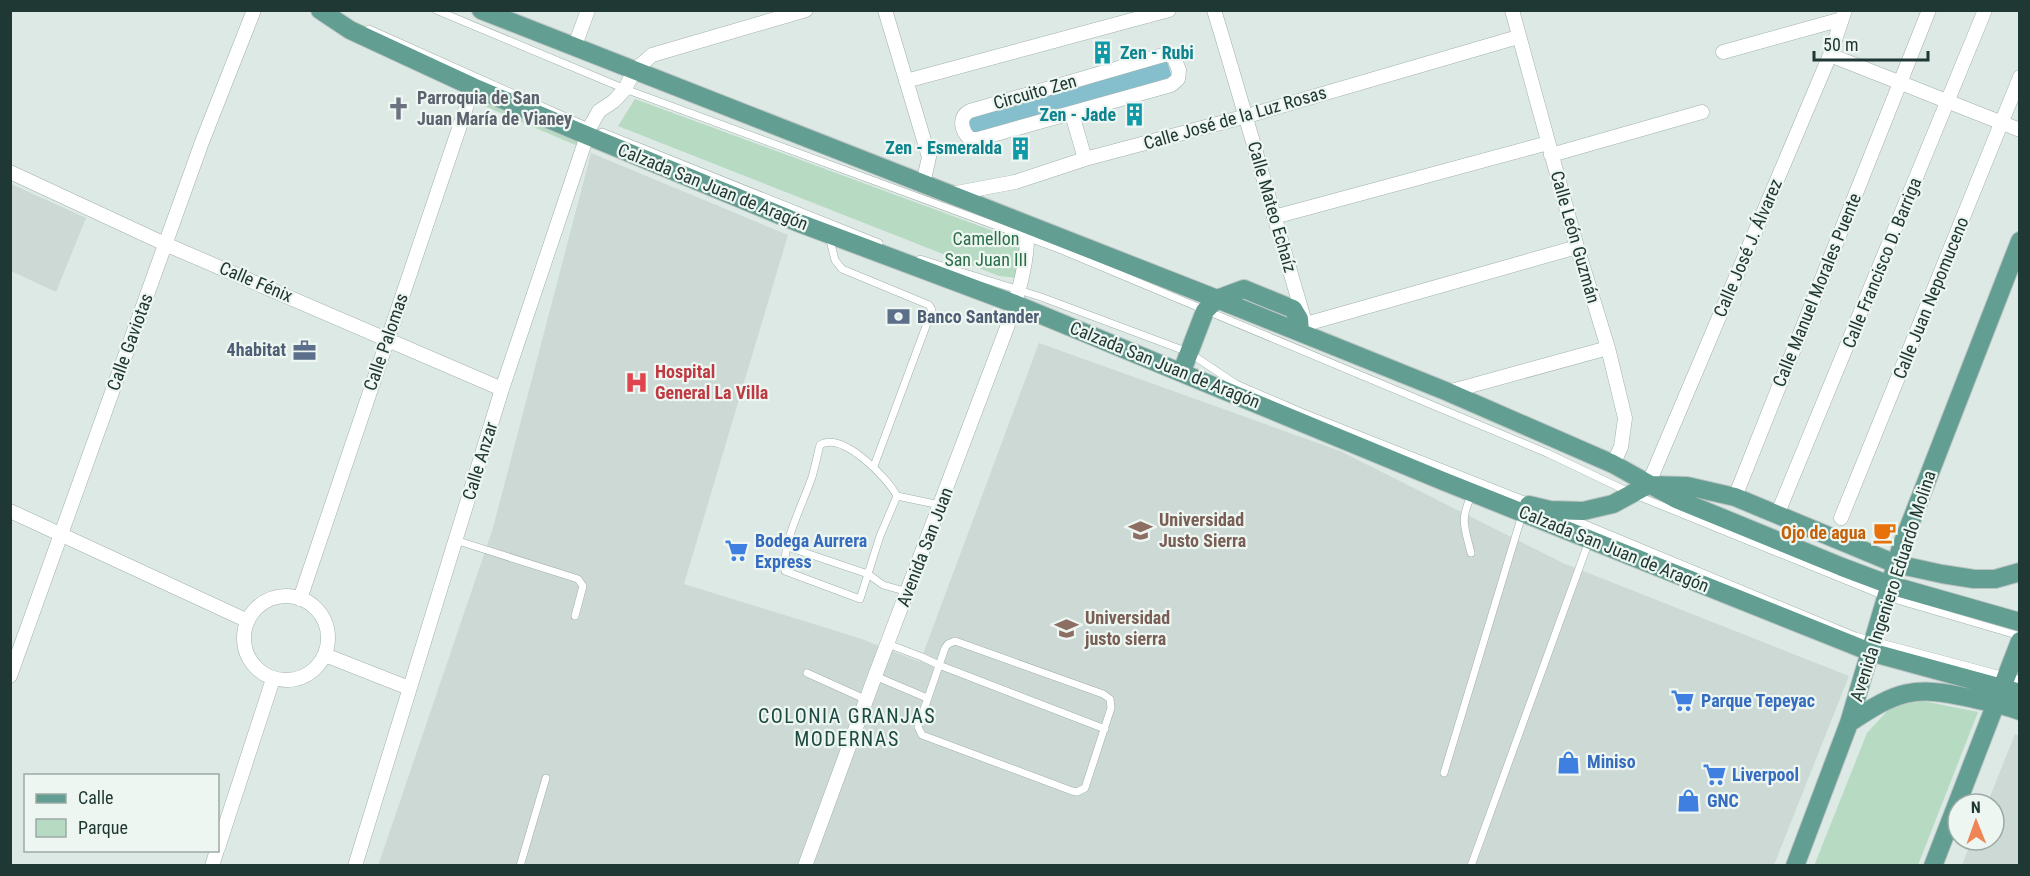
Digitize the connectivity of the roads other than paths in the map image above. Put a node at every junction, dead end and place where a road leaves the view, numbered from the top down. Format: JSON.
{"nodes":[{"id":1,"x":254,"y":10,"type":"edge"},
{"id":2,"x":320,"y":10,"type":"edge"},
{"id":3,"x":335,"y":10,"type":"edge"},
{"id":4,"x":436,"y":10,"type":"edge"},
{"id":5,"x":481,"y":10,"type":"edge"},
{"id":6,"x":588,"y":10,"type":"edge"},
{"id":7,"x":806,"y":10,"type":"edge"},
{"id":8,"x":885,"y":10,"type":"edge"},
{"id":9,"x":1169,"y":10,"type":"edge"},
{"id":10,"x":1214,"y":10,"type":"edge"},
{"id":11,"x":1512,"y":10,"type":"edge"},
{"id":12,"x":1929,"y":10,"type":"edge"},
{"id":13,"x":1985,"y":10,"type":"edge"},
{"id":14,"x":1843,"y":15,"type":"edge"},
{"id":15,"x":352,"y":22,"type":"dead end"},
{"id":16,"x":363,"y":26,"type":"dead end"},
{"id":17,"x":1518,"y":37,"type":"junction"},
{"id":18,"x":574,"y":48,"type":"junction"},
{"id":19,"x":1723,"y":52,"type":"dead end"},
{"id":20,"x":1830,"y":55,"type":"junction"},
{"id":21,"x":634,"y":71,"type":"junction"},
{"id":22,"x":2019,"y":77,"type":"edge"},
{"id":23,"x":906,"y":81,"type":"junction"},
{"id":24,"x":1901,"y":84,"type":"junction"},
{"id":25,"x":473,"y":87,"type":"junction"},
{"id":26,"x":625,"y":89,"type":"junction"},
{"id":27,"x":1948,"y":102,"type":"junction"},
{"id":28,"x":1702,"y":112,"type":"dead end"},
{"id":29,"x":1072,"y":114,"type":"junction"},
{"id":30,"x":1247,"y":116,"type":"junction"},
{"id":31,"x":2002,"y":123,"type":"junction"},
{"id":32,"x":2019,"y":130,"type":"edge"},
{"id":33,"x":588,"y":131,"type":"junction"},
{"id":34,"x":1550,"y":149,"type":"junction"},
{"id":35,"x":1085,"y":159,"type":"junction"},
{"id":36,"x":10,"y":172,"type":"edge"},
{"id":37,"x":924,"y":184,"type":"junction"},
{"id":38,"x":950,"y":194,"type":"junction"},
{"id":39,"x":1274,"y":218,"type":"junction"},
{"id":40,"x":1027,"y":232,"type":"junction"},
{"id":41,"x":829,"y":234,"type":"junction"},
{"id":42,"x":2019,"y":241,"type":"edge"},
{"id":43,"x":165,"y":244,"type":"junction"},
{"id":44,"x":888,"y":247,"type":"dead end"},
{"id":45,"x":1577,"y":247,"type":"junction"},
{"id":46,"x":899,"y":252,"type":"dead end"},
{"id":47,"x":1017,"y":297,"type":"junction"},
{"id":48,"x":1211,"y":305,"type":"junction"},
{"id":49,"x":1303,"y":328,"type":"junction"},
{"id":50,"x":387,"y":338,"type":"junction"},
{"id":51,"x":1608,"y":348,"type":"junction"},
{"id":52,"x":1188,"y":352,"type":"junction"},
{"id":53,"x":1182,"y":371,"type":"junction"},
{"id":54,"x":502,"y":389,"type":"junction"},
{"id":55,"x":1448,"y":392,"type":"junction"},
{"id":56,"x":1613,"y":464,"type":"junction"},
{"id":57,"x":874,"y":466,"type":"junction"},
{"id":58,"x":1443,"y":481,"type":"junction"},
{"id":59,"x":1640,"y":489,"type":"junction"},
{"id":60,"x":1473,"y":493,"type":"junction"},
{"id":61,"x":897,"y":496,"type":"junction"},
{"id":62,"x":1735,"y":497,"type":"junction"},
{"id":63,"x":940,"y":505,"type":"junction"},
{"id":64,"x":1550,"y":510,"type":"junction"},
{"id":65,"x":10,"y":511,"type":"edge"},
{"id":66,"x":1523,"y":513,"type":"junction"},
{"id":67,"x":1777,"y":515,"type":"junction"},
{"id":68,"x":1841,"y":518,"type":"dead end"},
{"id":69,"x":60,"y":534,"type":"junction"},
{"id":70,"x":1590,"y":539,"type":"junction"},
{"id":71,"x":455,"y":540,"type":"junction"},
{"id":72,"x":788,"y":547,"type":"junction"},
{"id":73,"x":1472,"y":553,"type":"dead end"},
{"id":74,"x":1896,"y":564,"type":"junction"},
{"id":75,"x":2019,"y":572,"type":"edge"},
{"id":76,"x":868,"y":574,"type":"junction"},
{"id":77,"x":1888,"y":591,"type":"junction"},
{"id":78,"x":908,"y":592,"type":"junction"},
{"id":79,"x":300,"y":598,"type":"junction"},
{"id":80,"x":575,"y":616,"type":"dead end"},
{"id":81,"x":248,"y":621,"type":"junction"},
{"id":82,"x":2019,"y":622,"type":"edge"},
{"id":83,"x":2019,"y":636,"type":"edge"},
{"id":84,"x":2019,"y":642,"type":"edge"},
{"id":85,"x":888,"y":644,"type":"junction"},
{"id":86,"x":1872,"y":647,"type":"junction"},
{"id":87,"x":325,"y":655,"type":"junction"},
{"id":88,"x":939,"y":665,"type":"junction"},
{"id":89,"x":807,"y":673,"type":"dead end"},
{"id":90,"x":10,"y":676,"type":"edge"},
{"id":91,"x":875,"y":676,"type":"junction"},
{"id":92,"x":273,"y":679,"type":"junction"},
{"id":93,"x":2012,"y":684,"type":"edge"},
{"id":94,"x":409,"y":688,"type":"junction"},
{"id":95,"x":927,"y":698,"type":"junction"},
{"id":96,"x":867,"y":700,"type":"junction"},
{"id":97,"x":1996,"y":704,"type":"junction"},
{"id":98,"x":2019,"y":711,"type":"edge"},
{"id":99,"x":1849,"y":723,"type":"junction"},
{"id":100,"x":1105,"y":729,"type":"junction"},
{"id":101,"x":1444,"y":773,"type":"dead end"},
{"id":102,"x":546,"y":778,"type":"dead end"},
{"id":103,"x":219,"y":843,"type":"edge"},
{"id":104,"x":355,"y":866,"type":"edge"},
{"id":105,"x":520,"y":866,"type":"edge"},
{"id":106,"x":805,"y":866,"type":"edge"},
{"id":107,"x":1471,"y":866,"type":"edge"},
{"id":108,"x":1795,"y":866,"type":"edge"},
{"id":109,"x":1934,"y":866,"type":"edge"}],
"edges":[{"from":1,"to":43,"type":"street","name":"Calle Gaviotas"},
{"from":2,"to":25,"type":"main road","name":"Calzada San Juan de Aragón"},
{"from":3,"to":15,"type":"lane"},
{"from":4,"to":26,"type":"lane"},
{"from":5,"to":18,"type":"main road"},
{"from":6,"to":18,"type":"street"},
{"from":7,"to":21,"type":"street"},
{"from":8,"to":23,"type":"street"},
{"from":9,"to":23,"type":"street"},
{"from":10,"to":30,"type":"street","name":"Calle Mateo Echaíz"},
{"from":11,"to":17,"type":"street","name":"Calle León Guzmán"},
{"from":12,"to":24,"type":"street","name":"Calle Manuel Morales Puente"},
{"from":13,"to":27,"type":"street","name":"Calle Francisco D. Barriga"},
{"from":14,"to":19,"type":"street"},
{"from":14,"to":20,"type":"street","name":"Calle José J. Álvarez"},
{"from":16,"to":33,"type":"lane"},
{"from":17,"to":30,"type":"street","name":"Calle José de la Luz Rosas"},
{"from":17,"to":34,"type":"street","name":"Calle León Guzmán"},
{"from":18,"to":21,"type":"main road"},
{"from":20,"to":24,"type":"street"},
{"from":20,"to":59,"type":"street","name":"Calle José J. Álvarez"},
{"from":21,"to":26,"type":"street","name":"Calle Anzar"},
{"from":21,"to":37,"type":"main road"},
{"from":22,"to":31,"type":"street","name":"Calle Juan Nepomuceno"},
{"from":23,"to":37,"type":"street"},
{"from":24,"to":27,"type":"street"},
{"from":24,"to":62,"type":"street","name":"Calle Manuel Morales Puente"},
{"from":25,"to":33,"type":"main road","name":"Calzada San Juan de Aragón"},
{"from":25,"to":50,"type":"street","name":"Calle Palomas"},
{"from":26,"to":33,"type":"street","name":"Calle Anzar"},
{"from":26,"to":40,"type":"lane"},
{"from":27,"to":31,"type":"street"},
{"from":27,"to":67,"type":"street","name":"Calle Francisco D. Barriga"},
{"from":28,"to":34,"type":"street"},
{"from":29,"to":29,"type":"street","name":"Circuito Zen"},
{"from":29,"to":35,"type":"street","name":"Circuito Zen"},
{"from":30,"to":35,"type":"street","name":"Calle José de la Luz Rosas"},
{"from":30,"to":39,"type":"street","name":"Calle Mateo Echaíz"},
{"from":31,"to":32,"type":"street"},
{"from":31,"to":68,"type":"street","name":"Calle Juan Nepomuceno"},
{"from":33,"to":41,"type":"main road","name":"Calzada San Juan de Aragón"},
{"from":33,"to":44,"type":"lane"},
{"from":33,"to":54,"type":"street","name":"Calle Anzar"},
{"from":34,"to":39,"type":"street"},
{"from":34,"to":45,"type":"street","name":"Calle León Guzmán"},
{"from":35,"to":38,"type":"street","name":"Calle José de la Luz Rosas"},
{"from":36,"to":43,"type":"street","name":"Calle Fénix"},
{"from":37,"to":38,"type":"main road"},
{"from":38,"to":40,"type":"main road"},
{"from":39,"to":49,"type":"street","name":"Calle Mateo Echaíz"},
{"from":40,"to":47,"type":"street","name":"Avenida San Juan"},
{"from":40,"to":48,"type":"main road"},
{"from":41,"to":47,"type":"main road","name":"Calzada San Juan de Aragón"},
{"from":41,"to":57,"type":"lane"},
{"from":42,"to":74,"type":"main road","name":"Avenida Ingeniero Eduardo Molina"},
{"from":43,"to":50,"type":"street","name":"Calle Fénix"},
{"from":43,"to":69,"type":"street","name":"Calle Gaviotas"},
{"from":45,"to":49,"type":"street"},
{"from":45,"to":51,"type":"street","name":"Calle León Guzmán"},
{"from":46,"to":47,"type":"lane"},
{"from":47,"to":52,"type":"lane"},
{"from":47,"to":53,"type":"main road","name":"Calzada San Juan de Aragón"},
{"from":47,"to":63,"type":"street","name":"Avenida San Juan"},
{"from":48,"to":49,"type":"main road"},
{"from":48,"to":52,"type":"main road"},
{"from":48,"to":59,"type":"lane"},
{"from":49,"to":55,"type":"main road"},
{"from":50,"to":54,"type":"street","name":"Calle Fénix"},
{"from":50,"to":79,"type":"street","name":"Calle Palomas"},
{"from":51,"to":55,"type":"street"},
{"from":51,"to":56,"type":"street","name":"Calle León Guzmán"},
{"from":52,"to":53,"type":"main road"},
{"from":52,"to":64,"type":"lane"},
{"from":53,"to":58,"type":"main road","name":"Calzada San Juan de Aragón"},
{"from":54,"to":71,"type":"street","name":"Calle Anzar"},
{"from":55,"to":56,"type":"main road"},
{"from":56,"to":59,"type":"main road"},
{"from":57,"to":61,"type":"lane"},
{"from":57,"to":72,"type":"lane"},
{"from":58,"to":60,"type":"main road","name":"Calzada San Juan de Aragón"},
{"from":58,"to":64,"type":"main road"},
{"from":59,"to":62,"type":"main road"},
{"from":59,"to":64,"type":"main road"},
{"from":59,"to":77,"type":"main road"},
{"from":60,"to":66,"type":"main road","name":"Calzada San Juan de Aragón"},
{"from":60,"to":73,"type":"lane"},
{"from":61,"to":63,"type":"lane"},
{"from":61,"to":76,"type":"lane"},
{"from":62,"to":67,"type":"main road"},
{"from":63,"to":78,"type":"street","name":"Avenida San Juan"},
{"from":64,"to":86,"type":"lane"},
{"from":65,"to":69,"type":"street"},
{"from":66,"to":70,"type":"main road","name":"Calzada San Juan de Aragón"},
{"from":66,"to":101,"type":"lane"},
{"from":67,"to":74,"type":"main road"},
{"from":69,"to":81,"type":"street"},
{"from":69,"to":90,"type":"street","name":"Calle Gaviotas"},
{"from":70,"to":86,"type":"main road","name":"Calzada San Juan de Aragón"},
{"from":70,"to":107,"type":"lane"},
{"from":71,"to":80,"type":"lane"},
{"from":71,"to":94,"type":"street","name":"Calle Anzar"},
{"from":72,"to":76,"type":"lane"},
{"from":72,"to":76,"type":"lane"},
{"from":74,"to":75,"type":"main road"},
{"from":74,"to":77,"type":"main road","name":"Avenida Ingeniero Eduardo Molina"},
{"from":76,"to":78,"type":"lane"},
{"from":77,"to":82,"type":"main road"},
{"from":77,"to":83,"type":"lane"},
{"from":77,"to":86,"type":"main road","name":"Avenida Ingeniero Eduardo Molina"},
{"from":78,"to":85,"type":"street","name":"Avenida San Juan"},
{"from":79,"to":81,"type":"street"},
{"from":79,"to":87,"type":"street"},
{"from":81,"to":92,"type":"street"},
{"from":84,"to":93,"type":"main road"},
{"from":85,"to":88,"type":"lane"},
{"from":85,"to":91,"type":"street","name":"Avenida San Juan"},
{"from":86,"to":93,"type":"main road","name":"Calzada San Juan de Aragón"},
{"from":86,"to":99,"type":"main road","name":"Avenida Ingeniero Eduardo Molina"},
{"from":87,"to":92,"type":"street"},
{"from":87,"to":94,"type":"street"},
{"from":88,"to":95,"type":"lane"},
{"from":88,"to":100,"type":"lane"},
{"from":88,"to":100,"type":"lane"},
{"from":89,"to":96,"type":"lane"},
{"from":91,"to":95,"type":"lane"},
{"from":91,"to":96,"type":"street","name":"Avenida San Juan"},
{"from":92,"to":103,"type":"street"},
{"from":93,"to":97,"type":"main road"},
{"from":94,"to":104,"type":"street","name":"Calle Anzar"},
{"from":95,"to":100,"type":"lane"},
{"from":96,"to":106,"type":"street","name":"Avenida San Juan"},
{"from":97,"to":98,"type":"main road"},
{"from":97,"to":99,"type":"main road"},
{"from":97,"to":109,"type":"main road"},
{"from":99,"to":108,"type":"main road","name":"Avenida Ingeniero Eduardo Molina"},
{"from":102,"to":105,"type":"lane"}]}
